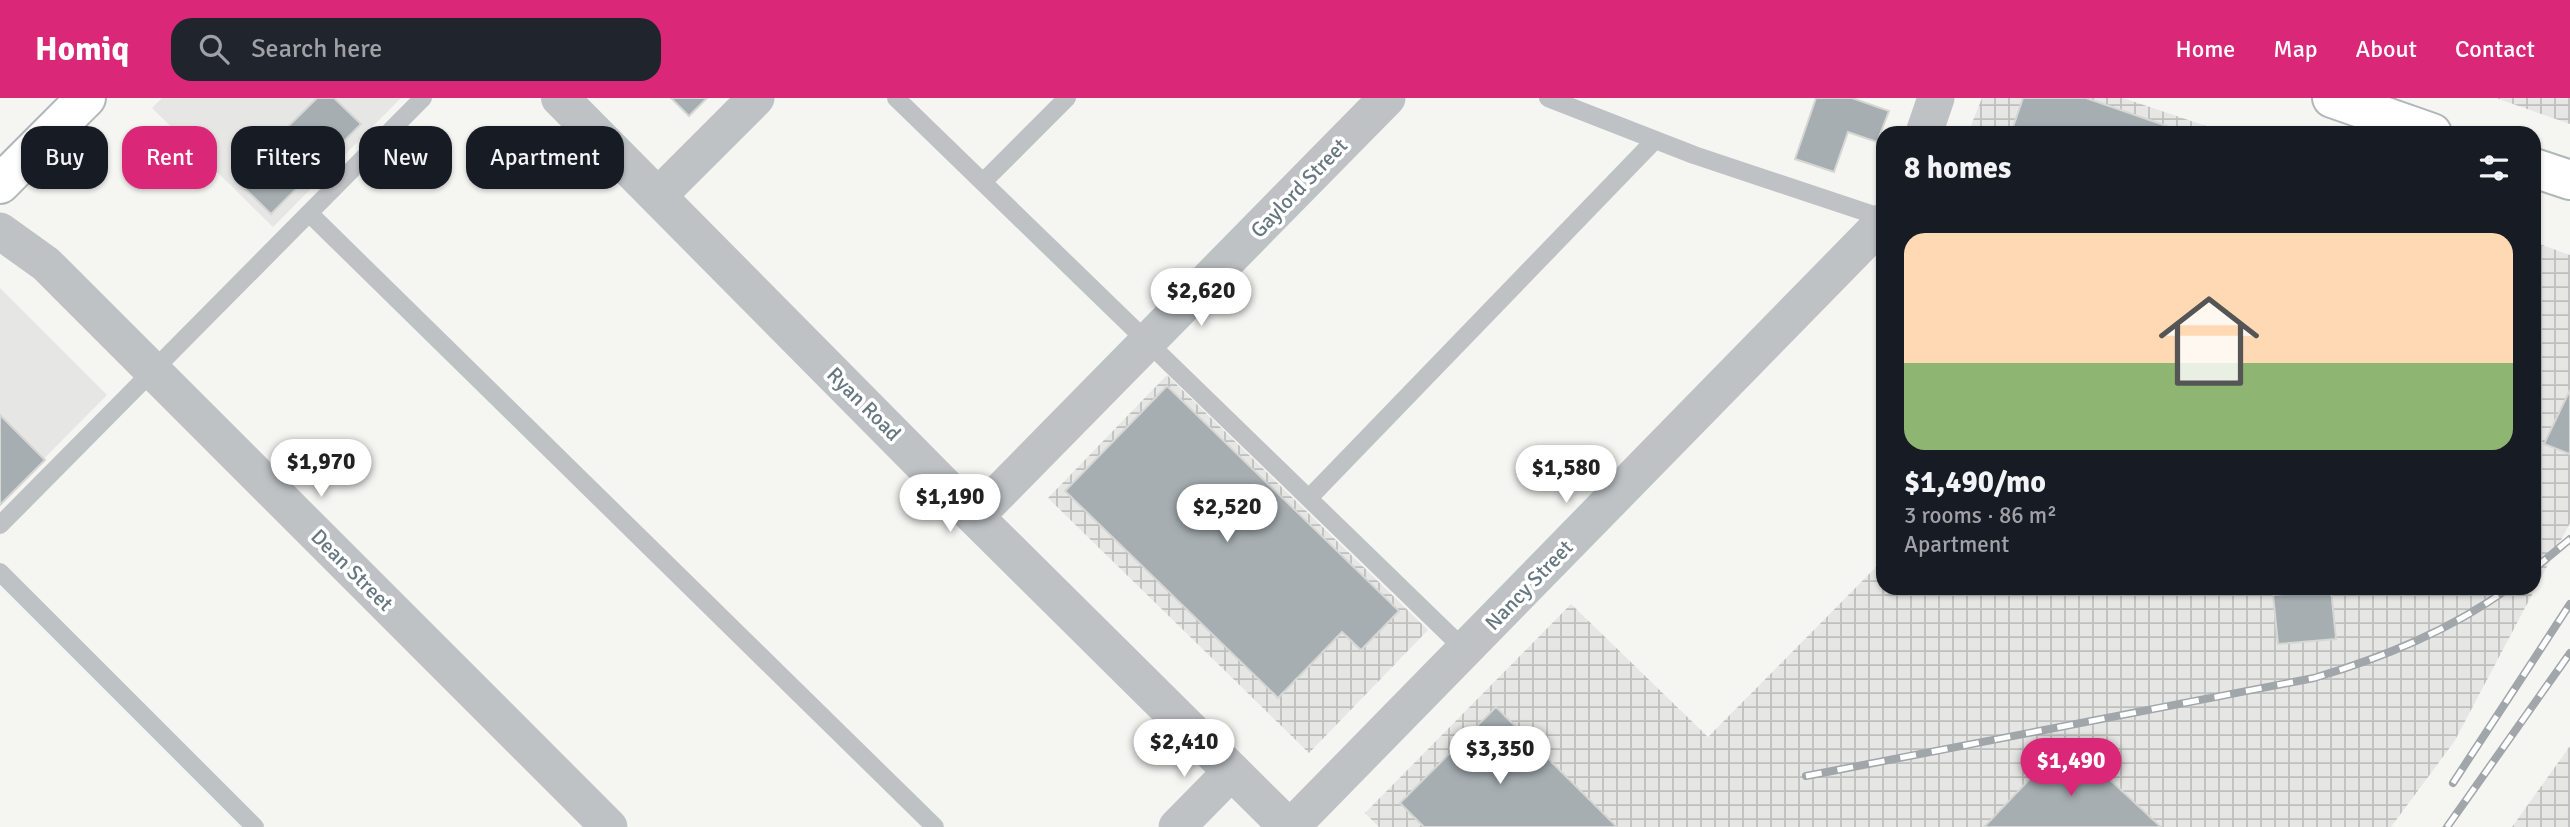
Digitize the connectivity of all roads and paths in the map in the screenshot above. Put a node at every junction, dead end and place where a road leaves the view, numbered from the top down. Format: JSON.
{"nodes":[{"id":1,"x":86,"y":98,"type":"edge"},
{"id":2,"x":423,"y":98,"type":"edge"},
{"id":3,"x":560,"y":98,"type":"edge"},
{"id":4,"x":756,"y":98,"type":"edge"},
{"id":5,"x":896,"y":98,"type":"edge"},
{"id":6,"x":1067,"y":98,"type":"edge"},
{"id":7,"x":1387,"y":98,"type":"edge"},
{"id":8,"x":1548,"y":98,"type":"edge"},
{"id":9,"x":1936,"y":98,"type":"edge"},
{"id":10,"x":2332,"y":98,"type":"edge"},
{"id":11,"x":1926,"y":126,"type":"edge"},
{"id":12,"x":2412,"y":126,"type":"edge"},
{"id":13,"x":1655,"y":140,"type":"junction"},
{"id":14,"x":2541,"y":170,"type":"edge"},
{"id":15,"x":2570,"y":180,"type":"edge"},
{"id":16,"x":983,"y":182,"type":"junction"},
{"id":17,"x":0,"y":184,"type":"edge"},
{"id":18,"x":658,"y":196,"type":"junction"},
{"id":19,"x":309,"y":213,"type":"junction"},
{"id":20,"x":1876,"y":218,"type":"edge"},
{"id":21,"x":1876,"y":227,"type":"edge"},
{"id":22,"x":0,"y":231,"type":"edge"},
{"id":23,"x":1147,"y":341,"type":"junction"},
{"id":24,"x":153,"y":371,"type":"junction"},
{"id":25,"x":1309,"y":498,"type":"junction"},
{"id":26,"x":975,"y":517,"type":"junction"},
{"id":27,"x":0,"y":526,"type":"edge"},
{"id":28,"x":0,"y":572,"type":"edge"},
{"id":29,"x":1465,"y":650,"type":"junction"},
{"id":30,"x":1232,"y":771,"type":"junction"},
{"id":31,"x":256,"y":827,"type":"edge"},
{"id":32,"x":609,"y":827,"type":"edge"},
{"id":33,"x":935,"y":827,"type":"edge"},
{"id":34,"x":1177,"y":827,"type":"edge"},
{"id":35,"x":1290,"y":827,"type":"edge"}],
"edges":[{"from":1,"to":17,"type":"main road"},
{"from":2,"to":19,"type":"lane"},
{"from":3,"to":18,"type":"street","name":"Ryan Road"},
{"from":4,"to":18,"type":"street"},
{"from":5,"to":16,"type":"lane"},
{"from":6,"to":16,"type":"lane"},
{"from":7,"to":23,"type":"street","name":"Gaylord Street"},
{"from":8,"to":13,"type":"lane"},
{"from":9,"to":11,"type":"street"},
{"from":10,"to":12,"type":"main road"},
{"from":13,"to":20,"type":"lane"},
{"from":13,"to":25,"type":"lane"},
{"from":14,"to":15,"type":"main road"},
{"from":16,"to":23,"type":"lane"},
{"from":18,"to":26,"type":"street","name":"Ryan Road"},
{"from":19,"to":24,"type":"lane"},
{"from":19,"to":33,"type":"lane"},
{"from":21,"to":29,"type":"street","name":"Nancy Street"},
{"from":22,"to":24,"type":"street","name":"Dean Street"},
{"from":23,"to":25,"type":"lane"},
{"from":23,"to":26,"type":"street","name":"Gaylord Street"},
{"from":24,"to":27,"type":"lane"},
{"from":24,"to":32,"type":"street","name":"Dean Street"},
{"from":25,"to":29,"type":"lane"},
{"from":26,"to":30,"type":"street","name":"Ryan Road"},
{"from":28,"to":31,"type":"lane"},
{"from":29,"to":35,"type":"street","name":"Nancy Street"},
{"from":30,"to":34,"type":"street"},
{"from":30,"to":35,"type":"street","name":"Ryan Road"}]}
